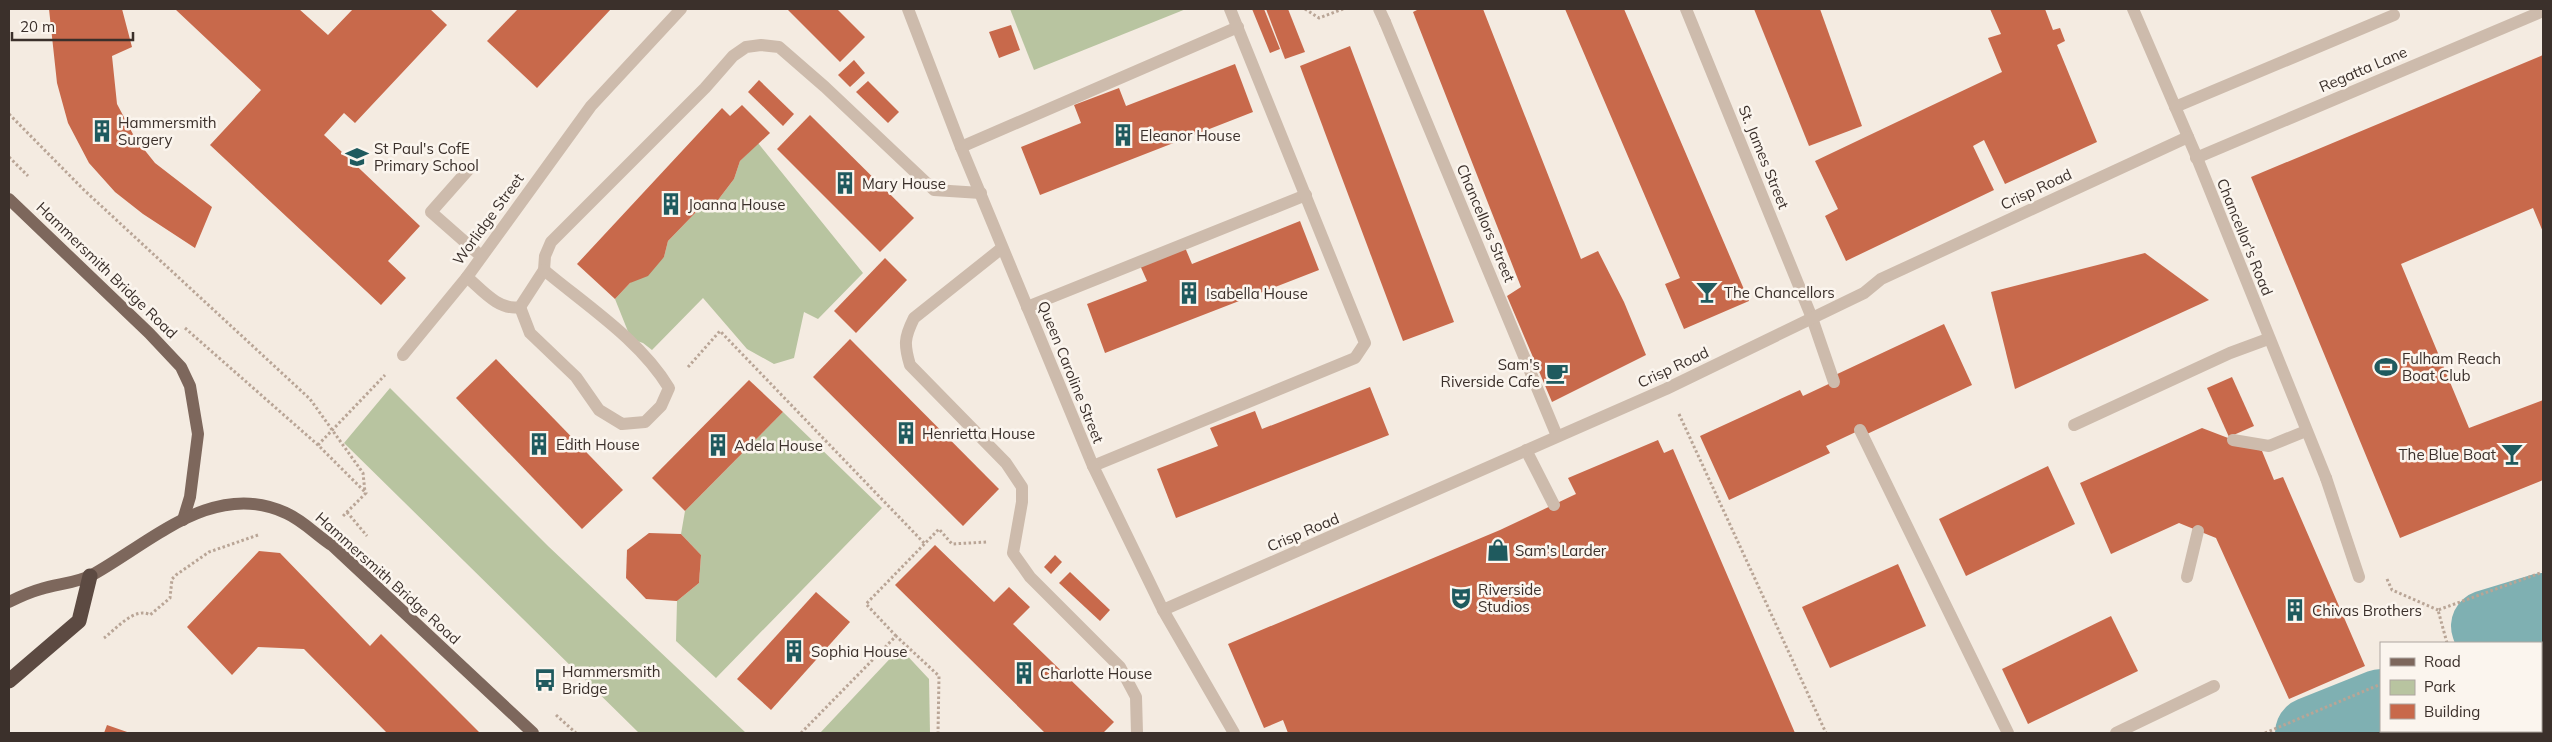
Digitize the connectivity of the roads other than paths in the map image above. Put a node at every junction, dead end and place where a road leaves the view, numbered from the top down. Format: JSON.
{"nodes":[{"id":1,"x":681,"y":9,"type":"edge"},
{"id":2,"x":908,"y":9,"type":"edge"},
{"id":3,"x":1230,"y":9,"type":"edge"},
{"id":4,"x":1379,"y":9,"type":"edge"},
{"id":5,"x":1686,"y":9,"type":"edge"},
{"id":6,"x":2133,"y":9,"type":"edge"},
{"id":7,"x":2543,"y":11,"type":"edge"},
{"id":8,"x":2394,"y":15,"type":"dead end"},
{"id":9,"x":1238,"y":27,"type":"junction"},
{"id":10,"x":2175,"y":107,"type":"junction"},
{"id":11,"x":2188,"y":137,"type":"junction"},
{"id":12,"x":961,"y":147,"type":"junction"},
{"id":13,"x":2196,"y":158,"type":"junction"},
{"id":14,"x":469,"y":169,"type":"dead end"},
{"id":15,"x":981,"y":193,"type":"junction"},
{"id":16,"x":1306,"y":195,"type":"junction"},
{"id":17,"x":9,"y":199,"type":"edge"},
{"id":18,"x":1002,"y":248,"type":"junction"},
{"id":19,"x":481,"y":256,"type":"junction"},
{"id":20,"x":544,"y":270,"type":"junction"},
{"id":21,"x":467,"y":277,"type":"junction"},
{"id":22,"x":520,"y":307,"type":"junction"},
{"id":23,"x":1028,"y":308,"type":"junction"},
{"id":24,"x":1812,"y":318,"type":"junction"},
{"id":25,"x":2268,"y":339,"type":"junction"},
{"id":26,"x":403,"y":355,"type":"road end"},
{"id":27,"x":1834,"y":382,"type":"dead end"},
{"id":28,"x":2074,"y":425,"type":"dead end"},
{"id":29,"x":1860,"y":430,"type":"dead end"},
{"id":30,"x":2306,"y":431,"type":"junction"},
{"id":31,"x":1557,"y":436,"type":"junction"},
{"id":32,"x":2232,"y":440,"type":"dead end"},
{"id":33,"x":1526,"y":450,"type":"junction"},
{"id":34,"x":1092,"y":466,"type":"junction"},
{"id":35,"x":1554,"y":505,"type":"dead end"},
{"id":36,"x":183,"y":520,"type":"junction"},
{"id":37,"x":2198,"y":531,"type":"dead end"},
{"id":38,"x":90,"y":576,"type":"junction"},
{"id":39,"x":2187,"y":577,"type":"dead end"},
{"id":40,"x":2359,"y":577,"type":"dead end"},
{"id":41,"x":9,"y":602,"type":"edge"},
{"id":42,"x":1163,"y":610,"type":"junction"},
{"id":43,"x":9,"y":681,"type":"edge"},
{"id":44,"x":2214,"y":686,"type":"dead end"},
{"id":45,"x":533,"y":733,"type":"edge"},
{"id":46,"x":1138,"y":733,"type":"edge"},
{"id":47,"x":1234,"y":733,"type":"edge"},
{"id":48,"x":2008,"y":733,"type":"edge"},
{"id":49,"x":2116,"y":733,"type":"edge"}],
"edges":[{"from":1,"to":19,"type":"street","name":"Worlidge Street"},
{"from":2,"to":12,"type":"street","name":"Queen Caroline Street"},
{"from":3,"to":9,"type":"street"},
{"from":4,"to":31,"type":"street","name":"Chancellors Street"},
{"from":5,"to":24,"type":"street","name":"St. James Street"},
{"from":6,"to":10,"type":"street","name":"Chancellor's Road"},
{"from":7,"to":13,"type":"street","name":"Regatta Lane"},
{"from":8,"to":10,"type":"street"},
{"from":9,"to":12,"type":"street"},
{"from":9,"to":16,"type":"street"},
{"from":10,"to":11,"type":"street","name":"Chancellor's Road"},
{"from":11,"to":13,"type":"street","name":"Chancellor's Road"},
{"from":11,"to":24,"type":"street","name":"Crisp Road"},
{"from":12,"to":15,"type":"street","name":"Queen Caroline Street"},
{"from":13,"to":25,"type":"street","name":"Chancellor's Road"},
{"from":14,"to":19,"type":"street"},
{"from":15,"to":18,"type":"street","name":"Queen Caroline Street"},
{"from":15,"to":20,"type":"street"},
{"from":16,"to":23,"type":"street"},
{"from":16,"to":34,"type":"street"},
{"from":17,"to":36,"type":"main road","name":"Hammersmith Bridge Road"},
{"from":18,"to":23,"type":"street","name":"Queen Caroline Street"},
{"from":18,"to":46,"type":"street"},
{"from":19,"to":21,"type":"street","name":"Worlidge Street"},
{"from":20,"to":22,"type":"street"},
{"from":20,"to":22,"type":"street"},
{"from":21,"to":22,"type":"street"},
{"from":21,"to":26,"type":"street","name":"Worlidge Street"},
{"from":23,"to":34,"type":"street","name":"Queen Caroline Street"},
{"from":24,"to":27,"type":"street","name":"St. James Street"},
{"from":24,"to":31,"type":"street","name":"Crisp Road"},
{"from":25,"to":28,"type":"street"},
{"from":25,"to":30,"type":"street","name":"Chancellor's Road"},
{"from":29,"to":48,"type":"street"},
{"from":30,"to":32,"type":"street"},
{"from":30,"to":40,"type":"street","name":"Chancellor's Road"},
{"from":31,"to":33,"type":"street","name":"Crisp Road"},
{"from":33,"to":35,"type":"street"},
{"from":33,"to":42,"type":"street","name":"Crisp Road"},
{"from":34,"to":42,"type":"street","name":"Queen Caroline Street"},
{"from":36,"to":38,"type":"main road","name":"Hammersmith Bridge Road"},
{"from":36,"to":45,"type":"main road","name":"Hammersmith Bridge Road"},
{"from":37,"to":39,"type":"street"},
{"from":38,"to":41,"type":"main road","name":"Hammersmith Bridge Road"},
{"from":38,"to":43,"type":"highway"},
{"from":42,"to":47,"type":"street","name":"Queen Caroline Street"},
{"from":44,"to":49,"type":"street"}]}
